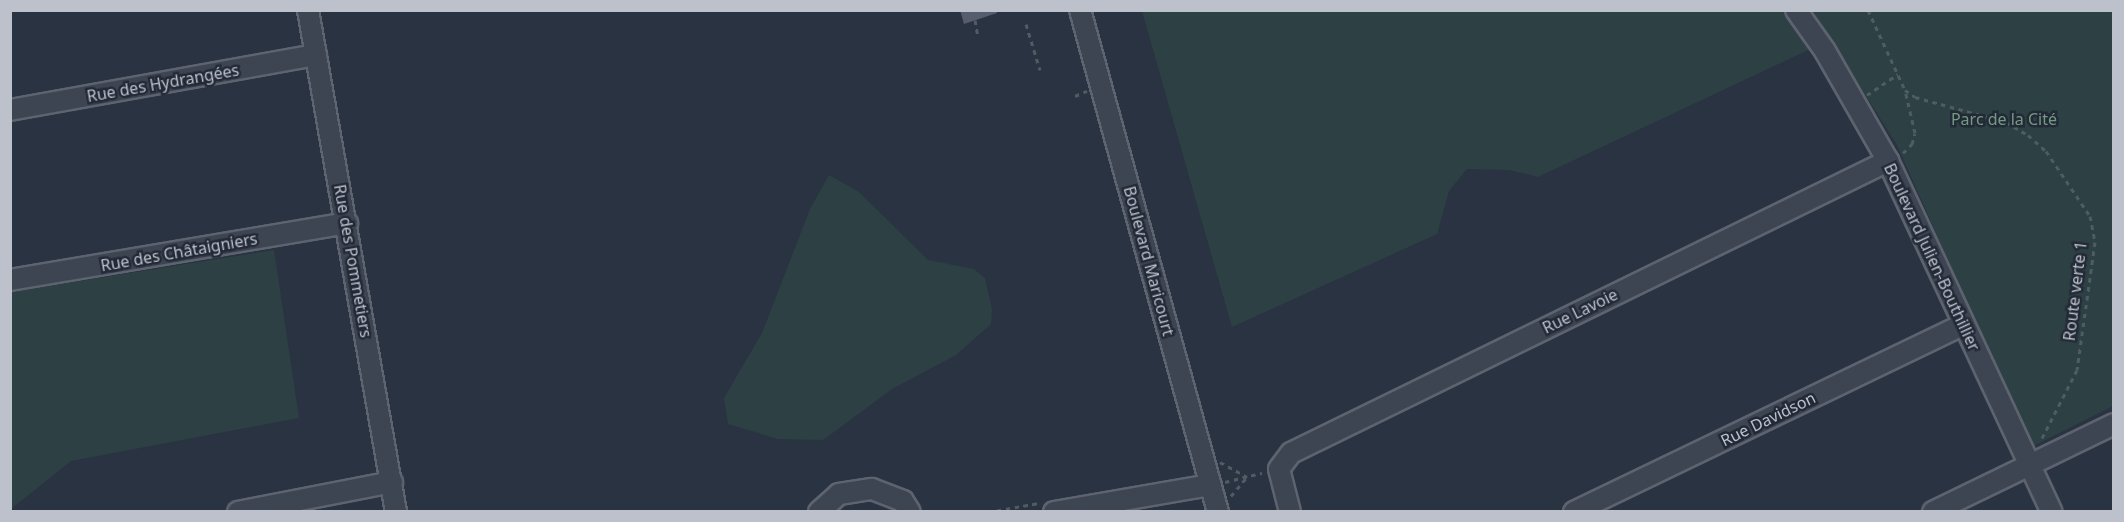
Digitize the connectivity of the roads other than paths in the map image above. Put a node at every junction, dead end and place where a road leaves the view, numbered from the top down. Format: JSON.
{"nodes":[{"id":1,"x":308,"y":10,"type":"edge"},
{"id":2,"x":1080,"y":10,"type":"edge"},
{"id":3,"x":1796,"y":10,"type":"edge"},
{"id":4,"x":316,"y":56,"type":"junction"},
{"id":5,"x":10,"y":110,"type":"edge"},
{"id":6,"x":1888,"y":161,"type":"junction"},
{"id":7,"x":347,"y":223,"type":"junction"},
{"id":8,"x":10,"y":280,"type":"edge"},
{"id":9,"x":1962,"y":325,"type":"junction"},
{"id":10,"x":2114,"y":424,"type":"edge"},
{"id":11,"x":2030,"y":465,"type":"junction"},
{"id":12,"x":392,"y":482,"type":"junction"},
{"id":13,"x":1211,"y":485,"type":"junction"},
{"id":14,"x":1223,"y":505,"type":"edge"},
{"id":15,"x":238,"y":512,"type":"edge"},
{"id":16,"x":396,"y":512,"type":"edge"},
{"id":17,"x":819,"y":512,"type":"edge"},
{"id":18,"x":910,"y":512,"type":"edge"},
{"id":19,"x":1054,"y":512,"type":"edge"},
{"id":20,"x":1290,"y":512,"type":"edge"},
{"id":21,"x":1574,"y":512,"type":"edge"},
{"id":22,"x":1933,"y":512,"type":"edge"},
{"id":23,"x":2052,"y":512,"type":"edge"}],
"edges":[{"from":1,"to":4,"type":"street","name":"Rue des Pommetiers"},
{"from":2,"to":13,"type":"street","name":"Boulevard Maricourt"},
{"from":3,"to":6,"type":"street","name":"Boulevard Julien-Bouthillier"},
{"from":4,"to":5,"type":"street","name":"Rue des Hydrangées"},
{"from":4,"to":7,"type":"street","name":"Rue des Pommetiers"},
{"from":6,"to":9,"type":"street","name":"Boulevard Julien-Bouthillier"},
{"from":6,"to":20,"type":"street","name":"Rue Lavoie"},
{"from":7,"to":8,"type":"street","name":"Rue des Châtaigniers"},
{"from":7,"to":12,"type":"street","name":"Rue des Pommetiers"},
{"from":9,"to":11,"type":"street","name":"Boulevard Julien-Bouthillier"},
{"from":9,"to":21,"type":"street","name":"Rue Davidson"},
{"from":10,"to":11,"type":"street"},
{"from":11,"to":22,"type":"street"},
{"from":11,"to":23,"type":"street","name":"Boulevard Julien-Bouthillier"},
{"from":12,"to":15,"type":"street"},
{"from":12,"to":16,"type":"street","name":"Rue des Pommetiers"},
{"from":13,"to":14,"type":"street","name":"Boulevard Maricourt"},
{"from":13,"to":19,"type":"street"},
{"from":17,"to":18,"type":"street"}]}
